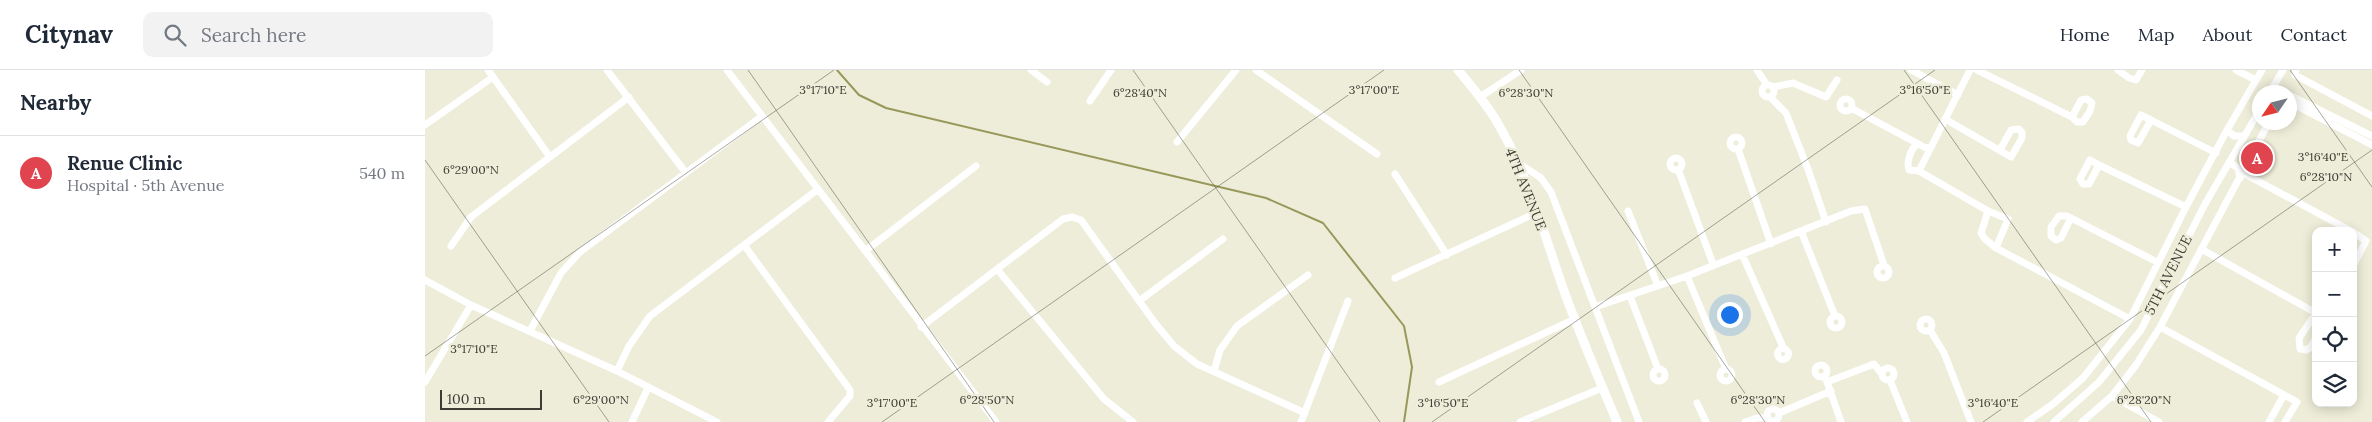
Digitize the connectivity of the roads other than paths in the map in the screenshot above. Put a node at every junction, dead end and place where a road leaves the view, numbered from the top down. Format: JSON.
{"nodes":[{"id":1,"x":488,"y":70,"type":"edge"},
{"id":2,"x":607,"y":70,"type":"edge"},
{"id":3,"x":727,"y":70,"type":"edge"},
{"id":4,"x":1031,"y":70,"type":"edge"},
{"id":5,"x":1111,"y":70,"type":"edge"},
{"id":6,"x":1236,"y":70,"type":"edge"},
{"id":7,"x":1256,"y":70,"type":"edge"},
{"id":8,"x":1458,"y":70,"type":"edge"},
{"id":9,"x":1521,"y":70,"type":"edge"},
{"id":10,"x":1757,"y":70,"type":"edge"},
{"id":11,"x":1911,"y":70,"type":"edge"},
{"id":12,"x":1970,"y":70,"type":"edge"},
{"id":13,"x":1977,"y":70,"type":"edge"},
{"id":14,"x":2118,"y":70,"type":"edge"},
{"id":15,"x":2143,"y":70,"type":"edge"},
{"id":16,"x":2236,"y":70,"type":"edge"},
{"id":17,"x":2262,"y":70,"type":"edge"},
{"id":18,"x":2283,"y":70,"type":"edge"},
{"id":19,"x":2296,"y":70,"type":"edge"},
{"id":20,"x":2126,"y":72,"type":"edge"},
{"id":21,"x":493,"y":77,"type":"junction"},
{"id":22,"x":1837,"y":80,"type":"dead end"},
{"id":23,"x":2256,"y":80,"type":"junction"},
{"id":24,"x":1047,"y":82,"type":"dead end"},
{"id":25,"x":2275,"y":85,"type":"edge"},
{"id":26,"x":1770,"y":86,"type":"junction"},
{"id":27,"x":1958,"y":95,"type":"junction"},
{"id":28,"x":1480,"y":97,"type":"junction"},
{"id":29,"x":629,"y":98,"type":"junction"},
{"id":30,"x":2297,"y":99,"type":"edge"},
{"id":31,"x":1090,"y":101,"type":"dead end"},
{"id":32,"x":2297,"y":106,"type":"edge"},
{"id":33,"x":1851,"y":108,"type":"dead end"},
{"id":34,"x":762,"y":116,"type":"junction"},
{"id":35,"x":2372,"y":116,"type":"edge"},
{"id":36,"x":2072,"y":117,"type":"dead end"},
{"id":37,"x":1945,"y":119,"type":"junction"},
{"id":38,"x":2151,"y":120,"type":"dead end"},
{"id":39,"x":2252,"y":123,"type":"edge"},
{"id":40,"x":425,"y":124,"type":"edge"},
{"id":41,"x":2227,"y":130,"type":"junction"},
{"id":42,"x":2265,"y":130,"type":"edge"},
{"id":43,"x":2244,"y":136,"type":"junction"},
{"id":44,"x":2372,"y":136,"type":"edge"},
{"id":45,"x":1177,"y":142,"type":"dead end"},
{"id":46,"x":1917,"y":144,"type":"junction"},
{"id":47,"x":2372,"y":145,"type":"edge"},
{"id":48,"x":1931,"y":147,"type":"junction"},
{"id":49,"x":1738,"y":149,"type":"dead end"},
{"id":50,"x":2000,"y":150,"type":"dead end"},
{"id":51,"x":2216,"y":153,"type":"junction"},
{"id":52,"x":1377,"y":154,"type":"dead end"},
{"id":53,"x":550,"y":157,"type":"junction"},
{"id":54,"x":1517,"y":162,"type":"junction"},
{"id":55,"x":2229,"y":162,"type":"junction"},
{"id":56,"x":2099,"y":165,"type":"dead end"},
{"id":57,"x":977,"y":166,"type":"dead end"},
{"id":58,"x":1677,"y":169,"type":"dead end"},
{"id":59,"x":1919,"y":171,"type":"junction"},
{"id":60,"x":686,"y":173,"type":"junction"},
{"id":61,"x":1395,"y":174,"type":"dead end"},
{"id":62,"x":2241,"y":176,"type":"junction"},
{"id":63,"x":817,"y":190,"type":"junction"},
{"id":64,"x":2186,"y":207,"type":"junction"},
{"id":65,"x":1628,"y":211,"type":"dead end"},
{"id":66,"x":1988,"y":211,"type":"junction"},
{"id":67,"x":1538,"y":212,"type":"junction"},
{"id":68,"x":2071,"y":218,"type":"dead end"},
{"id":69,"x":1825,"y":222,"type":"junction"},
{"id":70,"x":2344,"y":227,"type":"edge"},
{"id":71,"x":1801,"y":231,"type":"junction"},
{"id":72,"x":2357,"y":235,"type":"edge"},
{"id":73,"x":1223,"y":239,"type":"dead end"},
{"id":74,"x":744,"y":244,"type":"junction"},
{"id":75,"x":1771,"y":244,"type":"junction"},
{"id":76,"x":451,"y":246,"type":"dead end"},
{"id":77,"x":1995,"y":248,"type":"junction"},
{"id":78,"x":2203,"y":250,"type":"junction"},
{"id":79,"x":865,"y":251,"type":"junction"},
{"id":80,"x":1742,"y":254,"type":"junction"},
{"id":81,"x":1447,"y":255,"type":"junction"},
{"id":82,"x":2357,"y":258,"type":"edge"},
{"id":83,"x":2157,"y":262,"type":"junction"},
{"id":84,"x":1713,"y":264,"type":"junction"},
{"id":85,"x":1884,"y":265,"type":"dead end"},
{"id":86,"x":997,"y":269,"type":"junction"},
{"id":87,"x":1308,"y":275,"type":"dead end"},
{"id":88,"x":1687,"y":276,"type":"junction"},
{"id":89,"x":1395,"y":278,"type":"dead end"},
{"id":90,"x":425,"y":280,"type":"edge"},
{"id":91,"x":1658,"y":286,"type":"junction"},
{"id":92,"x":1630,"y":296,"type":"junction"},
{"id":93,"x":1348,"y":300,"type":"dead end"},
{"id":94,"x":1139,"y":301,"type":"junction"},
{"id":95,"x":471,"y":305,"type":"junction"},
{"id":96,"x":1595,"y":307,"type":"junction"},
{"id":97,"x":2312,"y":310,"type":"edge"},
{"id":98,"x":1835,"y":316,"type":"dead end"},
{"id":99,"x":2312,"y":317,"type":"edge"},
{"id":100,"x":1575,"y":319,"type":"junction"},
{"id":101,"x":2130,"y":319,"type":"junction"},
{"id":102,"x":921,"y":327,"type":"junction"},
{"id":103,"x":2160,"y":327,"type":"junction"},
{"id":104,"x":1930,"y":330,"type":"dead end"},
{"id":105,"x":530,"y":331,"type":"junction"},
{"id":106,"x":2312,"y":345,"type":"edge"},
{"id":107,"x":1783,"y":347,"type":"dead end"},
{"id":108,"x":1658,"y":369,"type":"dead end"},
{"id":109,"x":1726,"y":369,"type":"dead end"},
{"id":110,"x":617,"y":371,"type":"junction"},
{"id":111,"x":1214,"y":371,"type":"junction"},
{"id":112,"x":425,"y":382,"type":"edge"},
{"id":113,"x":1439,"y":382,"type":"dead end"},
{"id":114,"x":648,"y":388,"type":"junction"},
{"id":115,"x":1603,"y":388,"type":"junction"},
{"id":116,"x":1831,"y":391,"type":"junction"},
{"id":117,"x":2284,"y":395,"type":"junction"},
{"id":118,"x":2112,"y":396,"type":"junction"},
{"id":119,"x":1697,"y":402,"type":"dead end"},
{"id":120,"x":1305,"y":413,"type":"junction"},
{"id":121,"x":1778,"y":418,"type":"edge"},
{"id":122,"x":2091,"y":418,"type":"edge"},
{"id":123,"x":632,"y":422,"type":"edge"},
{"id":124,"x":717,"y":422,"type":"edge"},
{"id":125,"x":828,"y":422,"type":"edge"},
{"id":126,"x":996,"y":422,"type":"edge"},
{"id":127,"x":1133,"y":422,"type":"edge"},
{"id":128,"x":1301,"y":422,"type":"edge"},
{"id":129,"x":1520,"y":422,"type":"edge"},
{"id":130,"x":1617,"y":422,"type":"edge"},
{"id":131,"x":1639,"y":422,"type":"edge"},
{"id":132,"x":1706,"y":422,"type":"edge"},
{"id":133,"x":1745,"y":422,"type":"edge"},
{"id":134,"x":1841,"y":422,"type":"edge"},
{"id":135,"x":1907,"y":422,"type":"edge"},
{"id":136,"x":1971,"y":422,"type":"edge"},
{"id":137,"x":2027,"y":422,"type":"edge"},
{"id":138,"x":2054,"y":422,"type":"edge"},
{"id":139,"x":2082,"y":422,"type":"edge"},
{"id":140,"x":2159,"y":422,"type":"edge"},
{"id":141,"x":2269,"y":422,"type":"edge"},
{"id":142,"x":2285,"y":422,"type":"edge"}],
"edges":[{"from":1,"to":21,"type":"street"},
{"from":2,"to":29,"type":"street"},
{"from":3,"to":34,"type":"street"},
{"from":4,"to":24,"type":"street"},
{"from":5,"to":31,"type":"street"},
{"from":6,"to":45,"type":"street"},
{"from":7,"to":52,"type":"street"},
{"from":8,"to":28,"type":"main road","name":"4TH AVENUE"},
{"from":9,"to":28,"type":"street"},
{"from":10,"to":26,"type":"street"},
{"from":11,"to":27,"type":"street"},
{"from":12,"to":27,"type":"street"},
{"from":13,"to":36,"type":"street"},
{"from":14,"to":20,"type":"street"},
{"from":15,"to":20,"type":"street"},
{"from":16,"to":23,"type":"street"},
{"from":17,"to":23,"type":"street"},
{"from":18,"to":25,"type":"street"},
{"from":19,"to":35,"type":"street"},
{"from":21,"to":40,"type":"street"},
{"from":21,"to":53,"type":"street"},
{"from":22,"to":26,"type":"street"},
{"from":23,"to":41,"type":"street"},
{"from":26,"to":69,"type":"street"},
{"from":27,"to":37,"type":"street"},
{"from":28,"to":54,"type":"main road","name":"4TH AVENUE"},
{"from":29,"to":53,"type":"street"},
{"from":29,"to":60,"type":"street"},
{"from":30,"to":44,"type":"street"},
{"from":32,"to":47,"type":"street"},
{"from":33,"to":46,"type":"street"},
{"from":34,"to":60,"type":"street"},
{"from":34,"to":63,"type":"street"},
{"from":37,"to":48,"type":"street"},
{"from":37,"to":50,"type":"street"},
{"from":38,"to":51,"type":"street"},
{"from":39,"to":43,"type":"street","name":"5TH AVENUE"},
{"from":41,"to":43,"type":"street"},
{"from":41,"to":51,"type":"street"},
{"from":42,"to":62,"type":"street"},
{"from":43,"to":55,"type":"street","name":"5TH AVENUE"},
{"from":46,"to":48,"type":"street"},
{"from":46,"to":59,"type":"street"},
{"from":48,"to":59,"type":"street"},
{"from":49,"to":75,"type":"street"},
{"from":51,"to":64,"type":"street"},
{"from":53,"to":76,"type":"street"},
{"from":54,"to":67,"type":"main road","name":"4TH AVENUE"},
{"from":54,"to":96,"type":"street"},
{"from":55,"to":62,"type":"street"},
{"from":55,"to":138,"type":"street","name":"5TH AVENUE"},
{"from":56,"to":64,"type":"street"},
{"from":57,"to":79,"type":"street"},
{"from":58,"to":84,"type":"street"},
{"from":59,"to":66,"type":"street"},
{"from":60,"to":105,"type":"street"},
{"from":61,"to":81,"type":"street"},
{"from":62,"to":70,"type":"street"},
{"from":62,"to":78,"type":"street"},
{"from":63,"to":74,"type":"street"},
{"from":63,"to":79,"type":"street"},
{"from":64,"to":83,"type":"street"},
{"from":65,"to":91,"type":"street"},
{"from":66,"to":77,"type":"street"},
{"from":66,"to":77,"type":"street"},
{"from":67,"to":81,"type":"street"},
{"from":67,"to":100,"type":"main road","name":"4TH AVENUE"},
{"from":68,"to":83,"type":"street"},
{"from":69,"to":71,"type":"street"},
{"from":69,"to":85,"type":"street"},
{"from":71,"to":75,"type":"street"},
{"from":71,"to":98,"type":"street"},
{"from":72,"to":82,"type":"street"},
{"from":73,"to":94,"type":"street"},
{"from":74,"to":110,"type":"street"},
{"from":74,"to":125,"type":"street"},
{"from":75,"to":80,"type":"street"},
{"from":77,"to":101,"type":"street"},
{"from":78,"to":97,"type":"street"},
{"from":78,"to":103,"type":"street"},
{"from":79,"to":102,"type":"street"},
{"from":80,"to":84,"type":"street"},
{"from":80,"to":107,"type":"street"},
{"from":81,"to":89,"type":"street"},
{"from":83,"to":101,"type":"street"},
{"from":84,"to":88,"type":"street"},
{"from":86,"to":94,"type":"street"},
{"from":86,"to":102,"type":"street"},
{"from":86,"to":127,"type":"street"},
{"from":87,"to":111,"type":"street"},
{"from":88,"to":91,"type":"street"},
{"from":88,"to":109,"type":"street"},
{"from":90,"to":95,"type":"street"},
{"from":91,"to":92,"type":"street"},
{"from":92,"to":96,"type":"street"},
{"from":92,"to":108,"type":"street"},
{"from":93,"to":120,"type":"street"},
{"from":94,"to":111,"type":"street"},
{"from":95,"to":105,"type":"street"},
{"from":95,"to":112,"type":"street"},
{"from":96,"to":131,"type":"street"},
{"from":99,"to":106,"type":"street"},
{"from":100,"to":113,"type":"street"},
{"from":100,"to":115,"type":"main road","name":"4TH AVENUE"},
{"from":101,"to":137,"type":"street"},
{"from":102,"to":126,"type":"street"},
{"from":103,"to":117,"type":"street"},
{"from":103,"to":118,"type":"street"},
{"from":104,"to":136,"type":"street"},
{"from":105,"to":110,"type":"street"},
{"from":110,"to":114,"type":"street"},
{"from":111,"to":120,"type":"street"},
{"from":114,"to":123,"type":"street"},
{"from":114,"to":124,"type":"street"},
{"from":115,"to":129,"type":"street"},
{"from":115,"to":130,"type":"main road","name":"4TH AVENUE"},
{"from":116,"to":121,"type":"street"},
{"from":116,"to":134,"type":"street"},
{"from":116,"to":135,"type":"street"},
{"from":117,"to":141,"type":"street"},
{"from":117,"to":142,"type":"street"},
{"from":118,"to":122,"type":"street"},
{"from":118,"to":140,"type":"street"},
{"from":119,"to":132,"type":"street"},
{"from":120,"to":128,"type":"street"},
{"from":121,"to":133,"type":"street"},
{"from":122,"to":139,"type":"street"}]}
